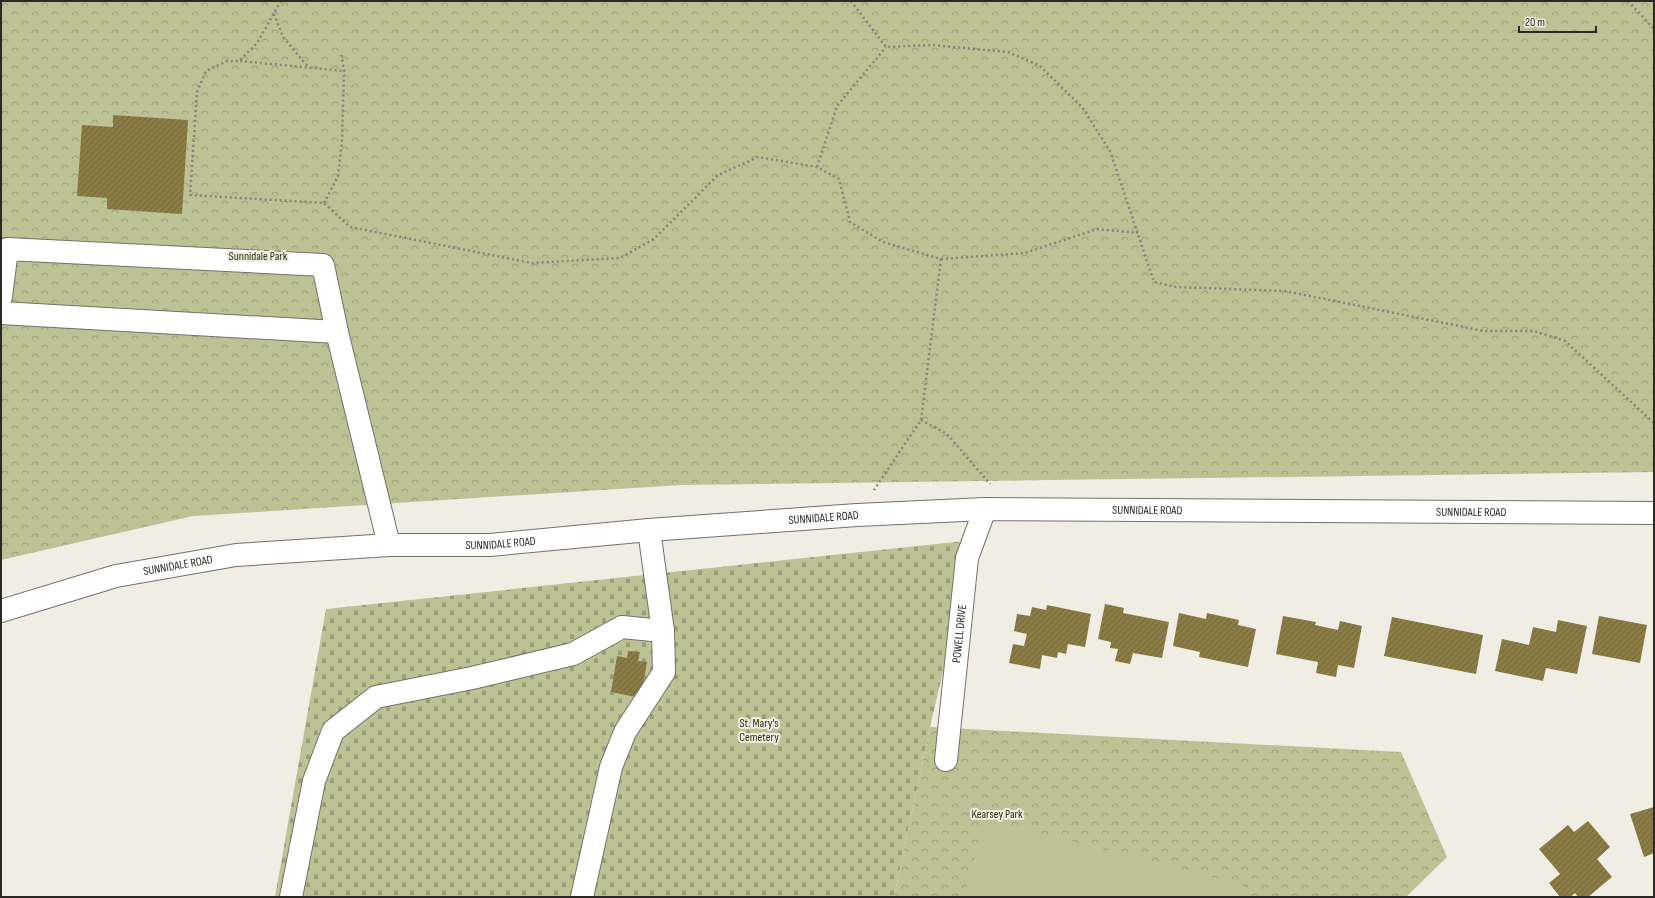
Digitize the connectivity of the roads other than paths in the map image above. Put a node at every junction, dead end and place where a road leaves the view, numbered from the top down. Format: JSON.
{"nodes":[{"id":1,"x":1,"y":297,"type":"edge"},
{"id":2,"x":1,"y":313,"type":"edge"},
{"id":3,"x":337,"y":332,"type":"junction"},
{"id":4,"x":985,"y":509,"type":"junction"},
{"id":5,"x":1654,"y":513,"type":"edge"},
{"id":6,"x":649,"y":530,"type":"junction"},
{"id":7,"x":389,"y":545,"type":"junction"},
{"id":8,"x":1,"y":611,"type":"edge"},
{"id":9,"x":663,"y":631,"type":"junction"},
{"id":10,"x":946,"y":760,"type":"dead end"},
{"id":11,"x":291,"y":897,"type":"edge"},
{"id":12,"x":582,"y":897,"type":"edge"}],
"edges":[{"from":1,"to":3,"type":"main road"},
{"from":2,"to":3,"type":"main road"},
{"from":3,"to":7,"type":"main road"},
{"from":4,"to":5,"type":"main road","name":"SUNNIDALE ROAD"},
{"from":4,"to":6,"type":"main road","name":"SUNNIDALE ROAD"},
{"from":4,"to":10,"type":"main road","name":"POWELL DRIVE"},
{"from":6,"to":7,"type":"main road","name":"SUNNIDALE ROAD"},
{"from":6,"to":9,"type":"main road"},
{"from":7,"to":8,"type":"main road","name":"SUNNIDALE ROAD"},
{"from":9,"to":11,"type":"main road"},
{"from":9,"to":12,"type":"main road"}]}
